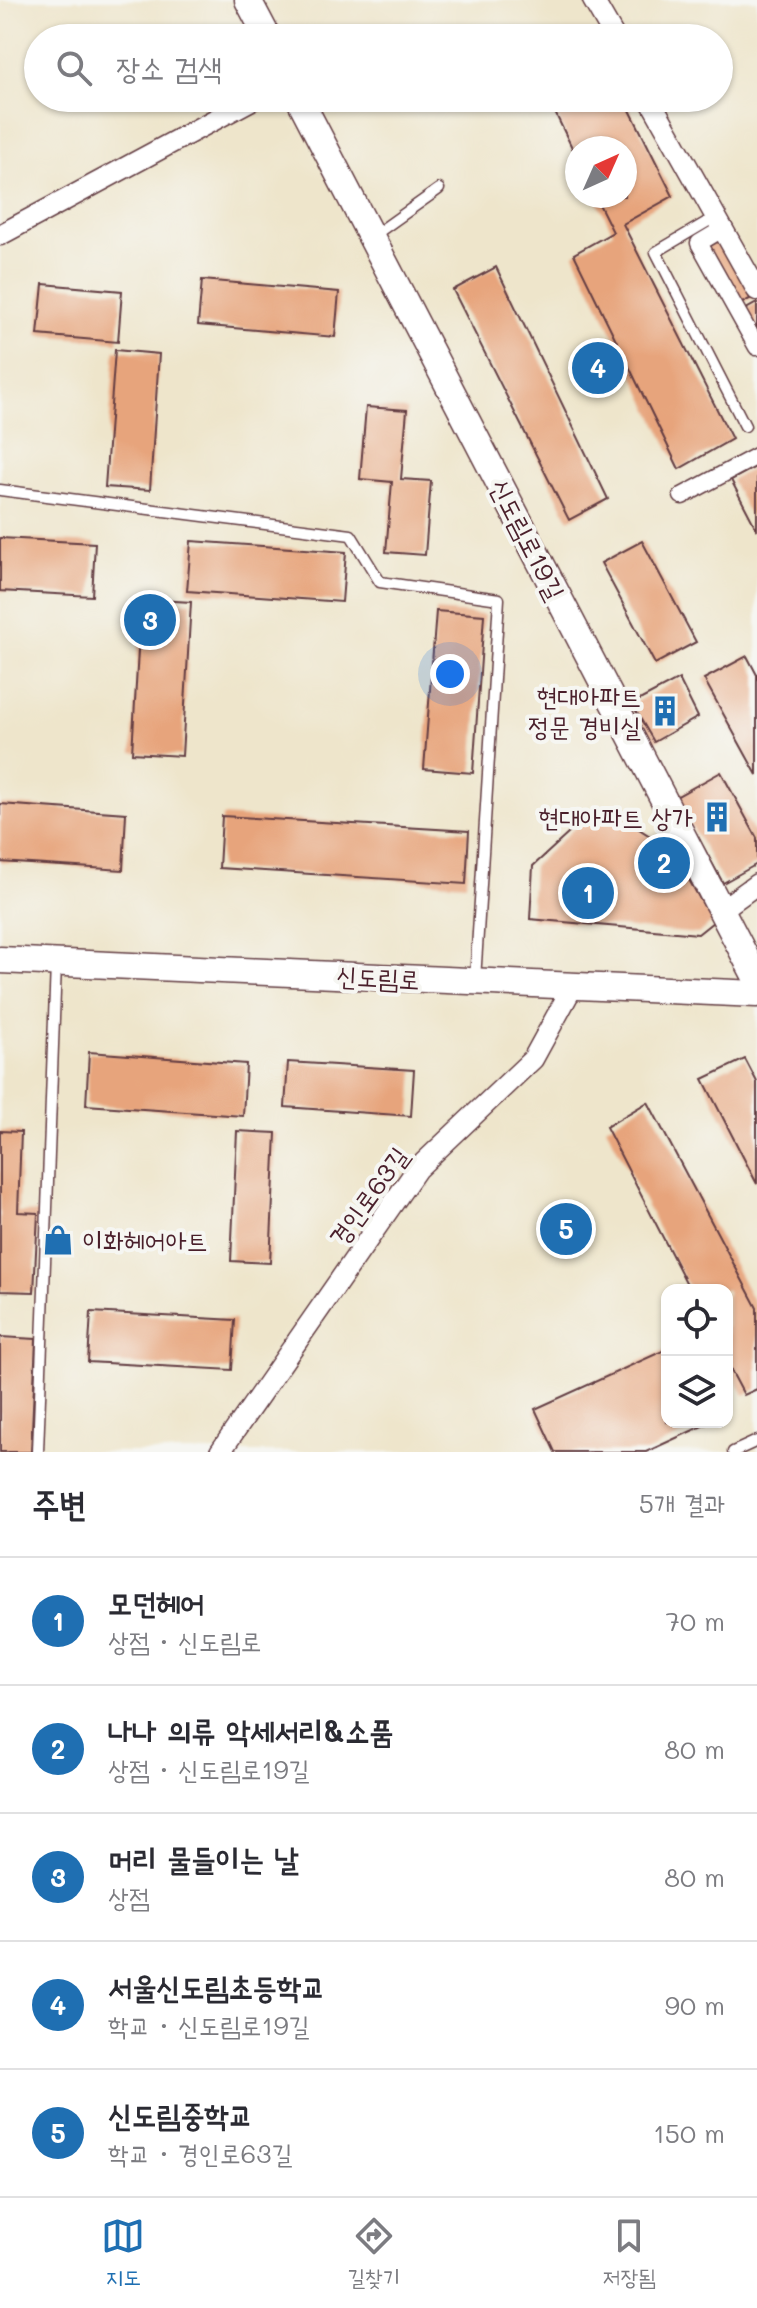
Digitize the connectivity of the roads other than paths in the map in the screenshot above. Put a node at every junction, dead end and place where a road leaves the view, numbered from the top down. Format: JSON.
{"nodes":[{"id":1,"x":248,"y":0,"type":"edge"},
{"id":2,"x":593,"y":0,"type":"edge"},
{"id":3,"x":261,"y":24,"type":"edge"},
{"id":4,"x":607,"y":24,"type":"edge"},
{"id":5,"x":229,"y":112,"type":"edge"},
{"id":6,"x":306,"y":112,"type":"edge"},
{"id":7,"x":657,"y":112,"type":"edge"},
{"id":8,"x":439,"y":189,"type":"dead end"},
{"id":9,"x":720,"y":222,"type":"junction"},
{"id":10,"x":0,"y":235,"type":"edge"},
{"id":11,"x":372,"y":237,"type":"junction"},
{"id":12,"x":757,"y":290,"type":"edge"},
{"id":13,"x":757,"y":347,"type":"edge"},
{"id":14,"x":745,"y":426,"type":"dead end"},
{"id":15,"x":757,"y":456,"type":"edge"},
{"id":16,"x":0,"y":490,"type":"edge"},
{"id":17,"x":682,"y":496,"type":"dead end"},
{"id":18,"x":757,"y":884,"type":"edge"},
{"id":19,"x":721,"y":910,"type":"junction"},
{"id":20,"x":0,"y":960,"type":"edge"},
{"id":21,"x":56,"y":962,"type":"junction"},
{"id":22,"x":757,"y":979,"type":"edge"},
{"id":23,"x":475,"y":982,"type":"junction"},
{"id":24,"x":573,"y":986,"type":"junction"},
{"id":25,"x":757,"y":994,"type":"edge"},
{"id":26,"x":757,"y":1441,"type":"edge"},
{"id":27,"x":38,"y":1452,"type":"edge"},
{"id":28,"x":220,"y":1452,"type":"edge"},
{"id":29,"x":733,"y":1452,"type":"edge"}],
"edges":[{"from":1,"to":3,"type":"street"},
{"from":2,"to":4,"type":"street"},
{"from":5,"to":10,"type":"street"},
{"from":6,"to":11,"type":"street","name":"신도림로19길"},
{"from":7,"to":9,"type":"street"},
{"from":8,"to":11,"type":"lane"},
{"from":9,"to":12,"type":"street"},
{"from":9,"to":13,"type":"street"},
{"from":9,"to":14,"type":"lane"},
{"from":11,"to":19,"type":"street","name":"신도림로19길"},
{"from":15,"to":17,"type":"street"},
{"from":16,"to":23,"type":"lane"},
{"from":18,"to":19,"type":"street"},
{"from":19,"to":22,"type":"street","name":"신도림로19길"},
{"from":20,"to":21,"type":"street","name":"신도림로"},
{"from":21,"to":23,"type":"street","name":"신도림로"},
{"from":21,"to":27,"type":"lane"},
{"from":23,"to":24,"type":"street","name":"신도림로"},
{"from":24,"to":25,"type":"street","name":"신도림로"},
{"from":24,"to":28,"type":"street","name":"경인로63길"},
{"from":26,"to":29,"type":"lane"}]}
